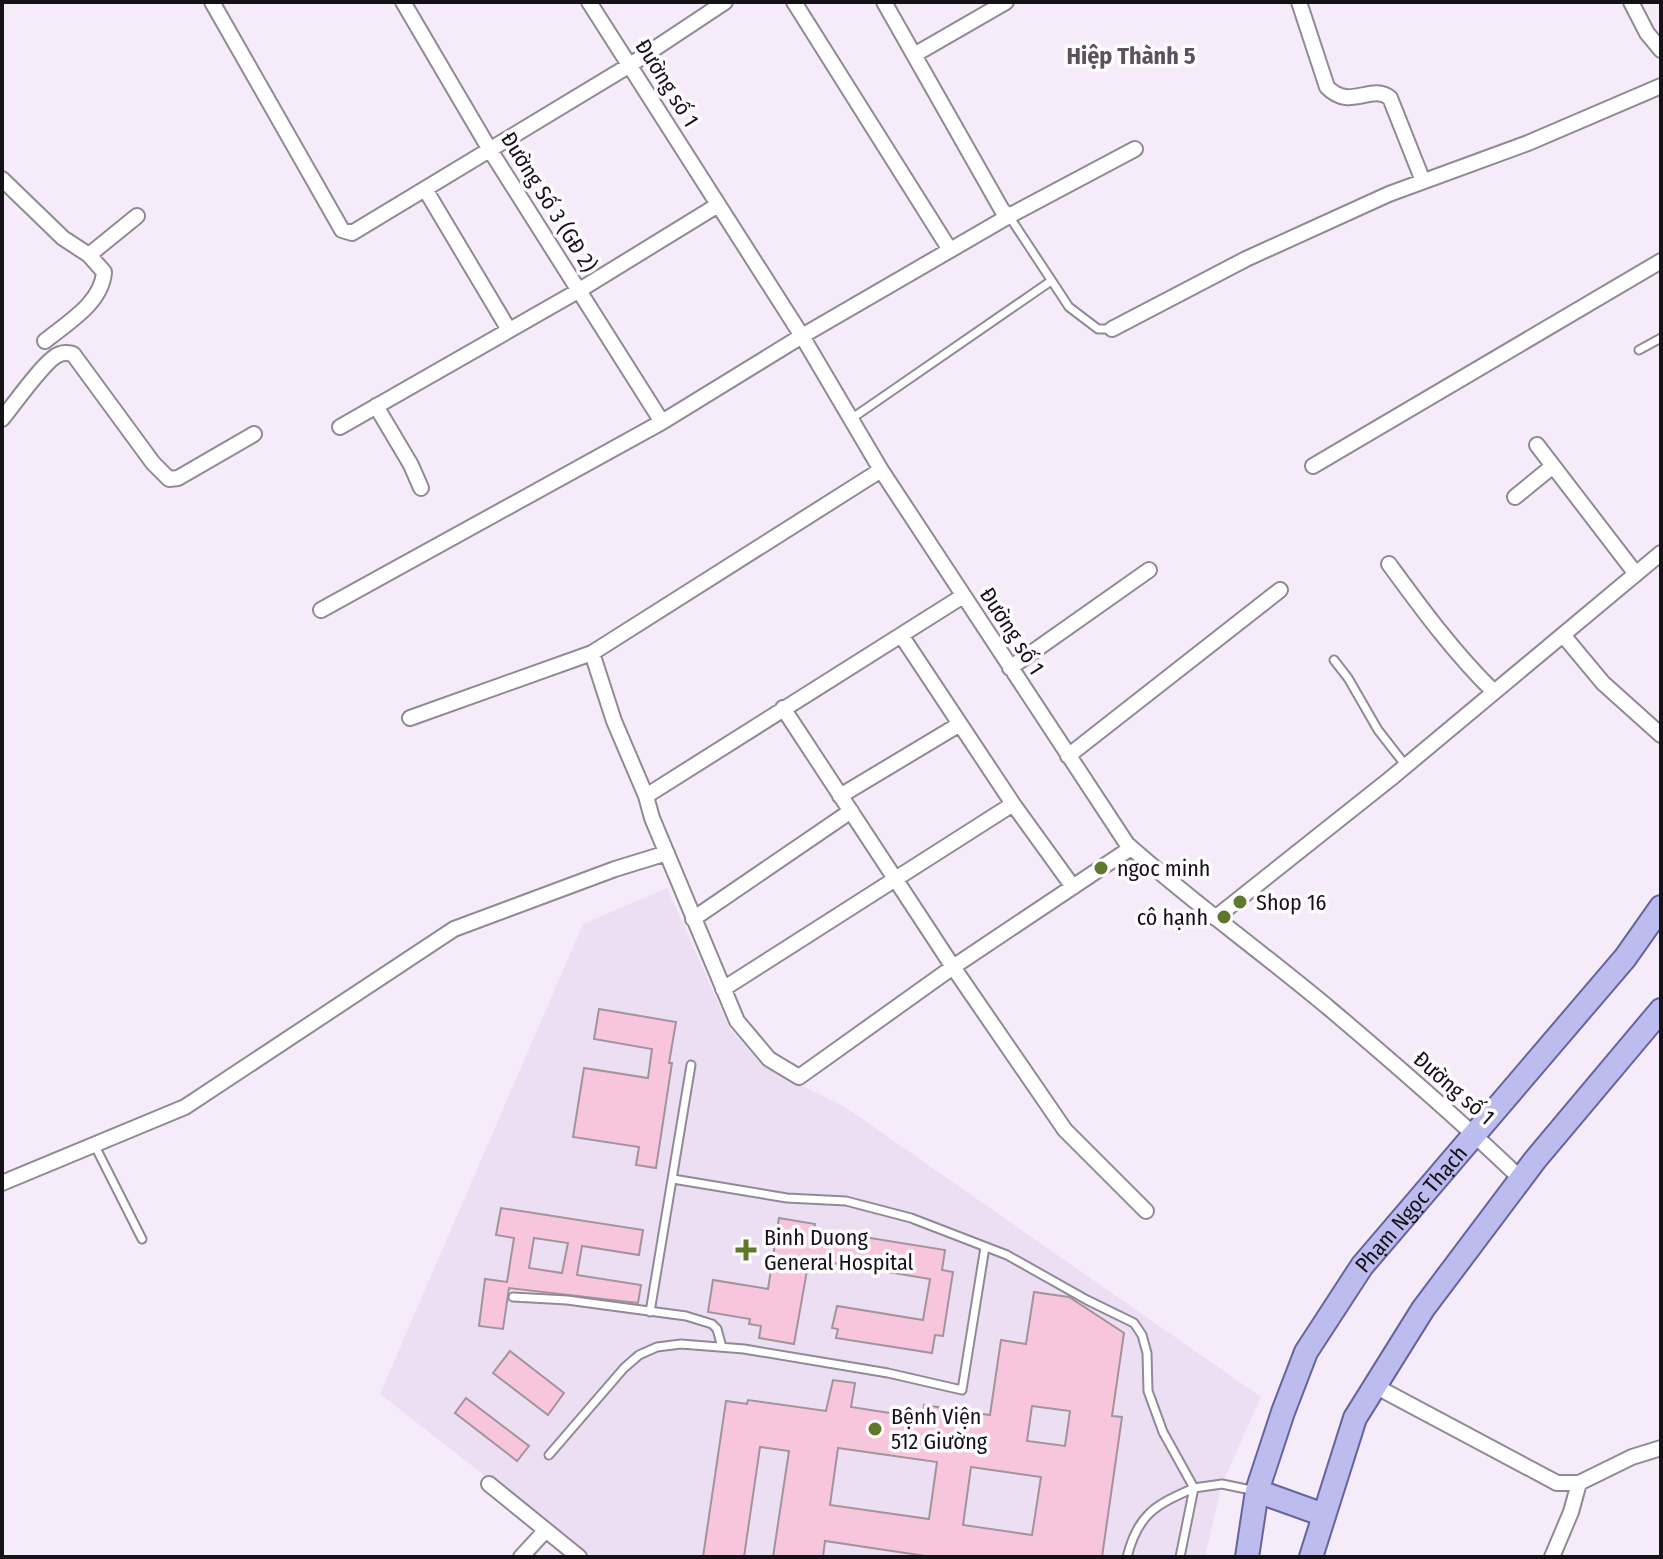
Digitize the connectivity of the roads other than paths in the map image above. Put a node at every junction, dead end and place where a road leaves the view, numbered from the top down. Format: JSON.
{"nodes":[{"id":1,"x":212,"y":2,"type":"edge"},
{"id":2,"x":403,"y":2,"type":"edge"},
{"id":3,"x":589,"y":2,"type":"edge"},
{"id":4,"x":725,"y":2,"type":"edge"},
{"id":5,"x":794,"y":2,"type":"edge"},
{"id":6,"x":884,"y":2,"type":"edge"},
{"id":7,"x":1006,"y":2,"type":"edge"},
{"id":8,"x":1299,"y":2,"type":"edge"},
{"id":9,"x":1631,"y":2,"type":"edge"},
{"id":10,"x":1661,"y":50,"type":"edge"},
{"id":11,"x":914,"y":55,"type":"junction"},
{"id":12,"x":630,"y":65,"type":"junction"},
{"id":13,"x":1661,"y":86,"type":"edge"},
{"id":14,"x":1135,"y":149,"type":"dead end"},
{"id":15,"x":490,"y":150,"type":"junction"},
{"id":16,"x":2,"y":179,"type":"edge"},
{"id":17,"x":1423,"y":181,"type":"junction"},
{"id":18,"x":425,"y":189,"type":"junction"},
{"id":19,"x":718,"y":205,"type":"junction"},
{"id":20,"x":137,"y":216,"type":"dead end"},
{"id":21,"x":1009,"y":216,"type":"junction"},
{"id":22,"x":950,"y":250,"type":"junction"},
{"id":23,"x":89,"y":255,"type":"junction"},
{"id":24,"x":1661,"y":261,"type":"edge"},
{"id":25,"x":1051,"y":281,"type":"junction"},
{"id":26,"x":578,"y":291,"type":"junction"},
{"id":27,"x":1112,"y":329,"type":"joint"},
{"id":28,"x":509,"y":330,"type":"junction"},
{"id":29,"x":802,"y":336,"type":"junction"},
{"id":30,"x":1661,"y":338,"type":"edge"},
{"id":31,"x":45,"y":341,"type":"dead end"},
{"id":32,"x":1639,"y":350,"type":"dead end"},
{"id":33,"x":376,"y":406,"type":"junction"},
{"id":34,"x":2,"y":419,"type":"edge"},
{"id":35,"x":851,"y":419,"type":"junction"},
{"id":36,"x":662,"y":422,"type":"junction"},
{"id":37,"x":340,"y":427,"type":"dead end"},
{"id":38,"x":254,"y":434,"type":"dead end"},
{"id":39,"x":1537,"y":445,"type":"dead end"},
{"id":40,"x":1313,"y":466,"type":"dead end"},
{"id":41,"x":1553,"y":466,"type":"junction"},
{"id":42,"x":881,"y":470,"type":"junction"},
{"id":43,"x":421,"y":488,"type":"dead end"},
{"id":44,"x":1515,"y":497,"type":"dead end"},
{"id":45,"x":1661,"y":553,"type":"edge"},
{"id":46,"x":1389,"y":564,"type":"dead end"},
{"id":47,"x":1149,"y":570,"type":"dead end"},
{"id":48,"x":1636,"y":574,"type":"junction"},
{"id":49,"x":1280,"y":590,"type":"dead end"},
{"id":50,"x":963,"y":596,"type":"junction"},
{"id":51,"x":321,"y":610,"type":"dead end"},
{"id":52,"x":901,"y":635,"type":"junction"},
{"id":53,"x":1563,"y":635,"type":"junction"},
{"id":54,"x":592,"y":653,"type":"junction"},
{"id":55,"x":1334,"y":660,"type":"dead end"},
{"id":56,"x":1010,"y":668,"type":"junction"},
{"id":57,"x":1494,"y":692,"type":"junction"},
{"id":58,"x":783,"y":708,"type":"junction"},
{"id":59,"x":410,"y":718,"type":"dead end"},
{"id":60,"x":960,"y":724,"type":"junction"},
{"id":61,"x":1661,"y":735,"type":"edge"},
{"id":62,"x":1068,"y":756,"type":"junction"},
{"id":63,"x":1406,"y":766,"type":"junction"},
{"id":64,"x":646,"y":796,"type":"junction"},
{"id":65,"x":840,"y":796,"type":"junction"},
{"id":66,"x":1013,"y":804,"type":"junction"},
{"id":67,"x":851,"y":811,"type":"junction"},
{"id":68,"x":1131,"y":848,"type":"junction"},
{"id":69,"x":667,"y":853,"type":"junction"},
{"id":70,"x":896,"y":880,"type":"junction"},
{"id":71,"x":1073,"y":887,"type":"junction"},
{"id":72,"x":1661,"y":907,"type":"edge"},
{"id":73,"x":1215,"y":918,"type":"junction"},
{"id":74,"x":693,"y":919,"type":"junction"},
{"id":75,"x":953,"y":967,"type":"junction"},
{"id":76,"x":723,"y":989,"type":"junction"},
{"id":77,"x":1661,"y":1010,"type":"edge"},
{"id":78,"x":691,"y":1065,"type":"dead end"},
{"id":79,"x":1473,"y":1133,"type":"junction"},
{"id":80,"x":95,"y":1146,"type":"junction"},
{"id":81,"x":673,"y":1179,"type":"junction"},
{"id":82,"x":1521,"y":1179,"type":"junction"},
{"id":83,"x":2,"y":1183,"type":"edge"},
{"id":84,"x":1146,"y":1211,"type":"dead end"},
{"id":85,"x":142,"y":1239,"type":"dead end"},
{"id":86,"x":985,"y":1247,"type":"junction"},
{"id":87,"x":513,"y":1297,"type":"dead end"},
{"id":88,"x":650,"y":1312,"type":"junction"},
{"id":89,"x":722,"y":1347,"type":"junction"},
{"id":90,"x":1375,"y":1386,"type":"junction"},
{"id":91,"x":1661,"y":1448,"type":"edge"},
{"id":92,"x":549,"y":1455,"type":"dead end"},
{"id":93,"x":1579,"y":1483,"type":"junction"},
{"id":94,"x":489,"y":1484,"type":"dead end"},
{"id":95,"x":1194,"y":1488,"type":"junction"},
{"id":96,"x":1257,"y":1491,"type":"junction"},
{"id":97,"x":1324,"y":1515,"type":"junction"},
{"id":98,"x":546,"y":1530,"type":"junction"},
{"id":99,"x":1556,"y":1555,"type":"edge"},
{"id":100,"x":521,"y":1557,"type":"edge"},
{"id":101,"x":579,"y":1557,"type":"edge"},
{"id":102,"x":1127,"y":1557,"type":"edge"},
{"id":103,"x":1180,"y":1557,"type":"edge"},
{"id":104,"x":1247,"y":1557,"type":"edge"},
{"id":105,"x":1311,"y":1557,"type":"edge"}],
"edges":[{"from":1,"to":18,"type":"street"},
{"from":2,"to":15,"type":"street","name":"Đường Số 3 (GĐ 2)"},
{"from":3,"to":12,"type":"street","name":"Đường số 1"},
{"from":4,"to":12,"type":"street"},
{"from":5,"to":22,"type":"street"},
{"from":6,"to":11,"type":"street"},
{"from":7,"to":11,"type":"street"},
{"from":8,"to":17,"type":"street"},
{"from":9,"to":10,"type":"street"},
{"from":11,"to":21,"type":"street"},
{"from":12,"to":15,"type":"street"},
{"from":12,"to":19,"type":"street","name":"Đường số 1"},
{"from":13,"to":17,"type":"street"},
{"from":14,"to":21,"type":"street"},
{"from":15,"to":18,"type":"street"},
{"from":15,"to":26,"type":"street","name":"Đường Số 3 (GĐ 2)"},
{"from":16,"to":23,"type":"street"},
{"from":17,"to":27,"type":"street"},
{"from":18,"to":28,"type":"street"},
{"from":19,"to":26,"type":"street"},
{"from":19,"to":29,"type":"street","name":"Đường số 1"},
{"from":20,"to":23,"type":"street"},
{"from":21,"to":22,"type":"street"},
{"from":21,"to":25,"type":"lane"},
{"from":22,"to":29,"type":"street"},
{"from":23,"to":31,"type":"street"},
{"from":24,"to":40,"type":"street"},
{"from":25,"to":27,"type":"lane"},
{"from":25,"to":35,"type":"lane"},
{"from":26,"to":28,"type":"street"},
{"from":26,"to":36,"type":"street","name":"Đường Số 3 (GĐ 2)"},
{"from":28,"to":33,"type":"street"},
{"from":29,"to":35,"type":"street","name":"Đường số 1"},
{"from":29,"to":36,"type":"street"},
{"from":30,"to":32,"type":"lane"},
{"from":33,"to":37,"type":"street"},
{"from":33,"to":43,"type":"street"},
{"from":34,"to":38,"type":"street"},
{"from":35,"to":42,"type":"street","name":"Đường số 1"},
{"from":36,"to":51,"type":"street"},
{"from":39,"to":41,"type":"street"},
{"from":41,"to":44,"type":"street"},
{"from":41,"to":48,"type":"street"},
{"from":42,"to":50,"type":"street","name":"Đường số 1"},
{"from":42,"to":54,"type":"street"},
{"from":45,"to":48,"type":"street"},
{"from":46,"to":57,"type":"street"},
{"from":47,"to":56,"type":"street"},
{"from":48,"to":53,"type":"street"},
{"from":49,"to":62,"type":"street"},
{"from":50,"to":52,"type":"street"},
{"from":50,"to":56,"type":"street","name":"Đường số 1"},
{"from":52,"to":58,"type":"street"},
{"from":52,"to":60,"type":"street"},
{"from":53,"to":57,"type":"street"},
{"from":53,"to":61,"type":"street"},
{"from":54,"to":59,"type":"street"},
{"from":54,"to":64,"type":"street"},
{"from":55,"to":63,"type":"lane"},
{"from":56,"to":62,"type":"street","name":"Đường số 1"},
{"from":57,"to":63,"type":"street"},
{"from":58,"to":64,"type":"street"},
{"from":58,"to":65,"type":"street"},
{"from":60,"to":65,"type":"street"},
{"from":60,"to":66,"type":"street"},
{"from":62,"to":68,"type":"street","name":"Đường số 1"},
{"from":63,"to":73,"type":"street"},
{"from":64,"to":69,"type":"street"},
{"from":65,"to":67,"type":"street"},
{"from":66,"to":70,"type":"street"},
{"from":66,"to":71,"type":"street"},
{"from":67,"to":70,"type":"street"},
{"from":67,"to":74,"type":"street"},
{"from":68,"to":71,"type":"street"},
{"from":68,"to":73,"type":"street","name":"Đường số 1"},
{"from":69,"to":74,"type":"street"},
{"from":69,"to":80,"type":"street"},
{"from":70,"to":75,"type":"street"},
{"from":70,"to":76,"type":"street"},
{"from":71,"to":75,"type":"street"},
{"from":72,"to":79,"type":"main road","name":"Phạm Ngọc Thạch"},
{"from":73,"to":79,"type":"street","name":"Đường số 1"},
{"from":74,"to":76,"type":"street"},
{"from":75,"to":76,"type":"street"},
{"from":75,"to":84,"type":"street"},
{"from":77,"to":82,"type":"main road"},
{"from":78,"to":81,"type":"lane"},
{"from":79,"to":82,"type":"street","name":"Đường số 1"},
{"from":79,"to":96,"type":"main road","name":"Phạm Ngọc Thạch"},
{"from":80,"to":83,"type":"street"},
{"from":80,"to":85,"type":"lane"},
{"from":81,"to":86,"type":"lane"},
{"from":81,"to":88,"type":"lane"},
{"from":82,"to":90,"type":"main road"},
{"from":86,"to":89,"type":"lane"},
{"from":86,"to":95,"type":"lane"},
{"from":87,"to":88,"type":"lane"},
{"from":88,"to":89,"type":"lane"},
{"from":89,"to":92,"type":"lane"},
{"from":90,"to":93,"type":"street"},
{"from":90,"to":97,"type":"main road"},
{"from":91,"to":93,"type":"street"},
{"from":93,"to":99,"type":"street"},
{"from":94,"to":98,"type":"street"},
{"from":95,"to":96,"type":"lane"},
{"from":95,"to":102,"type":"lane"},
{"from":95,"to":103,"type":"lane"},
{"from":96,"to":97,"type":"main road"},
{"from":96,"to":104,"type":"main road","name":"Phạm Ngọc Thạch"},
{"from":97,"to":105,"type":"main road"},
{"from":98,"to":100,"type":"street"},
{"from":98,"to":101,"type":"street"}]}
